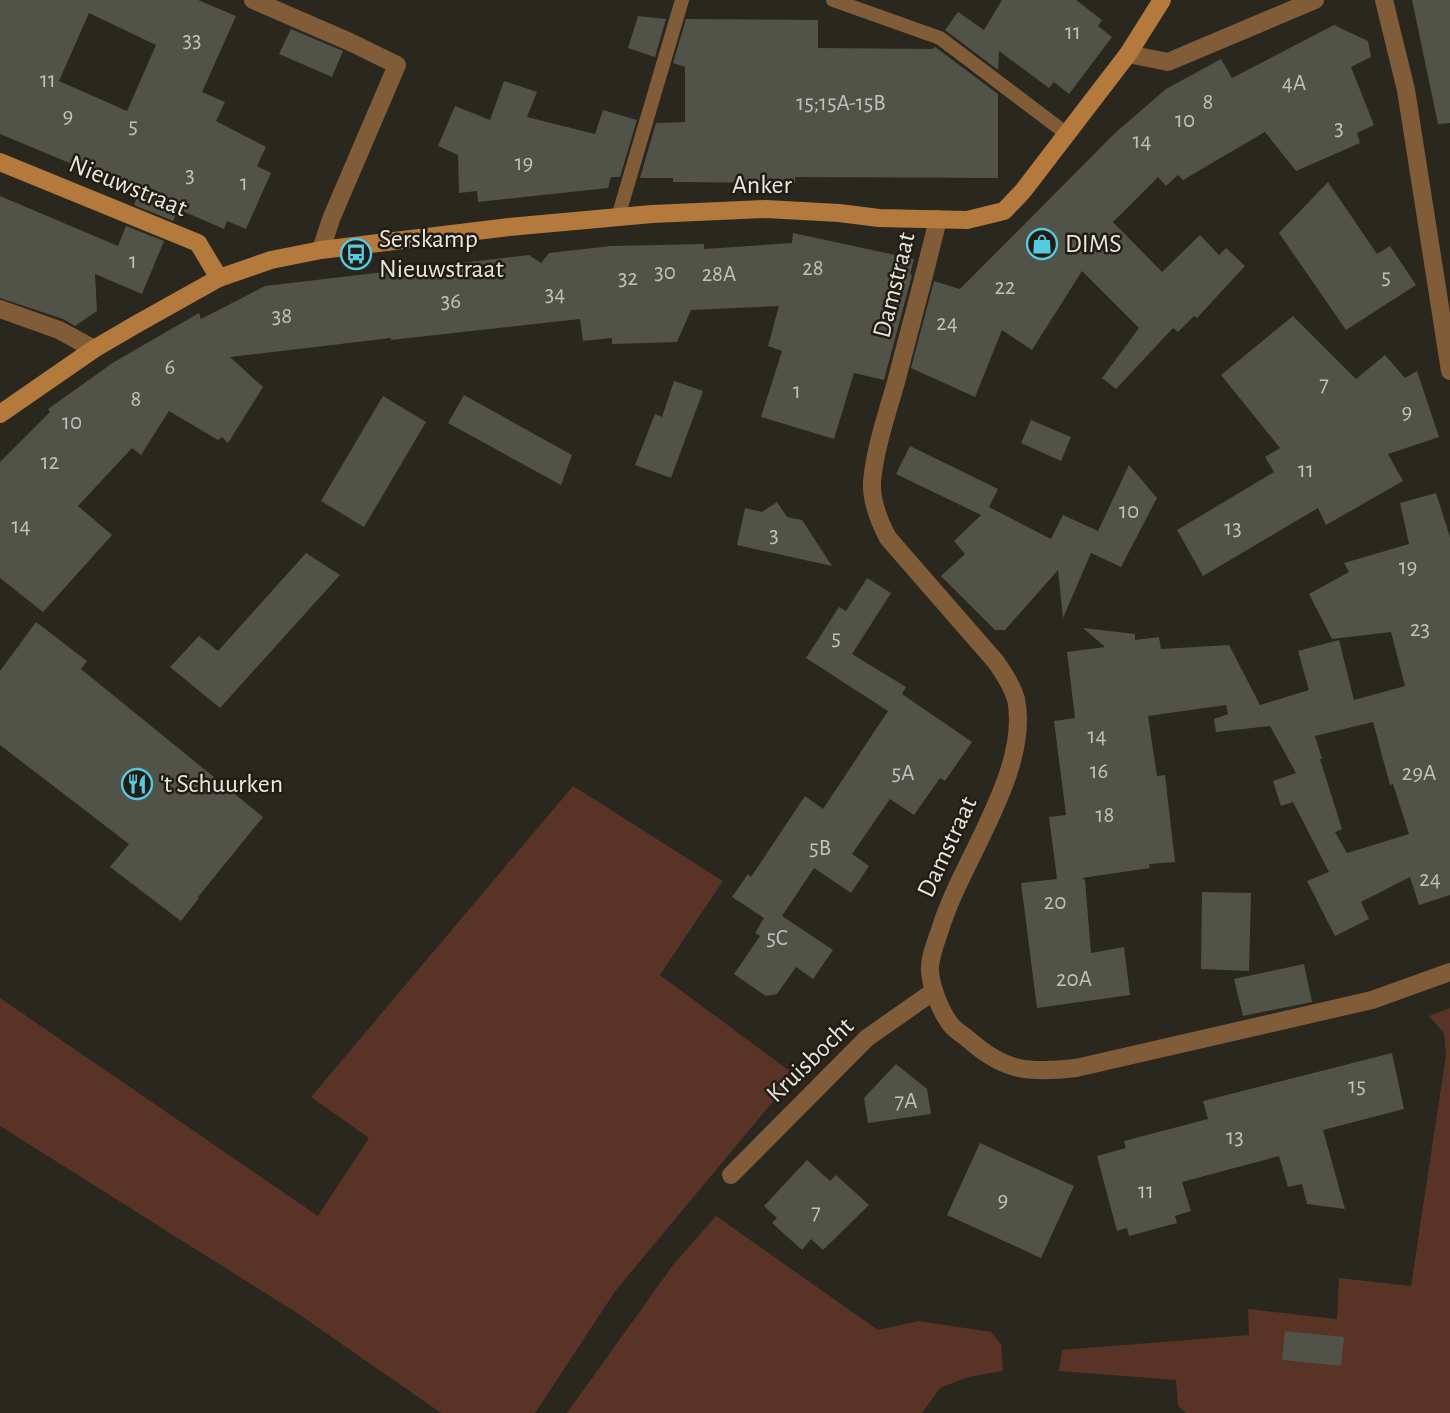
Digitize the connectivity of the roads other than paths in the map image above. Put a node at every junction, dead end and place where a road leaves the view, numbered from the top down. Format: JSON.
{"nodes":[{"id":1,"x":253,"y":0,"type":"edge"},
{"id":2,"x":682,"y":0,"type":"edge"},
{"id":3,"x":833,"y":0,"type":"edge"},
{"id":4,"x":1162,"y":0,"type":"edge"},
{"id":5,"x":1315,"y":0,"type":"edge"},
{"id":6,"x":1384,"y":0,"type":"edge"},
{"id":7,"x":1128,"y":54,"type":"junction"},
{"id":8,"x":1067,"y":134,"type":"junction"},
{"id":9,"x":0,"y":162,"type":"edge"},
{"id":10,"x":618,"y":217,"type":"junction"},
{"id":11,"x":938,"y":219,"type":"junction"},
{"id":12,"x":321,"y":250,"type":"junction"},
{"id":13,"x":219,"y":278,"type":"junction"},
{"id":14,"x":0,"y":309,"type":"edge"},
{"id":15,"x":94,"y":349,"type":"junction"},
{"id":16,"x":1450,"y":371,"type":"edge"},
{"id":17,"x":0,"y":414,"type":"edge"},
{"id":18,"x":1450,"y":972,"type":"edge"},
{"id":19,"x":934,"y":991,"type":"junction"},
{"id":20,"x":731,"y":1175,"type":"dead end"}],
"edges":[{"from":1,"to":12,"type":"street"},
{"from":2,"to":10,"type":"lane"},
{"from":3,"to":8,"type":"lane"},
{"from":4,"to":7,"type":"street","name":"Anker"},
{"from":5,"to":7,"type":"street"},
{"from":6,"to":16,"type":"street"},
{"from":7,"to":8,"type":"street","name":"Anker"},
{"from":8,"to":11,"type":"street","name":"Anker"},
{"from":9,"to":13,"type":"street","name":"Nieuwstraat"},
{"from":10,"to":11,"type":"street","name":"Anker"},
{"from":10,"to":12,"type":"street","name":"Anker"},
{"from":11,"to":19,"type":"street","name":"Damstraat"},
{"from":12,"to":13,"type":"street","name":"Anker"},
{"from":13,"to":15,"type":"street","name":"Anker"},
{"from":14,"to":15,"type":"street"},
{"from":15,"to":17,"type":"street","name":"Anker"},
{"from":18,"to":19,"type":"street","name":"Damstraat"},
{"from":19,"to":20,"type":"street","name":"Kruisbocht"}]}
